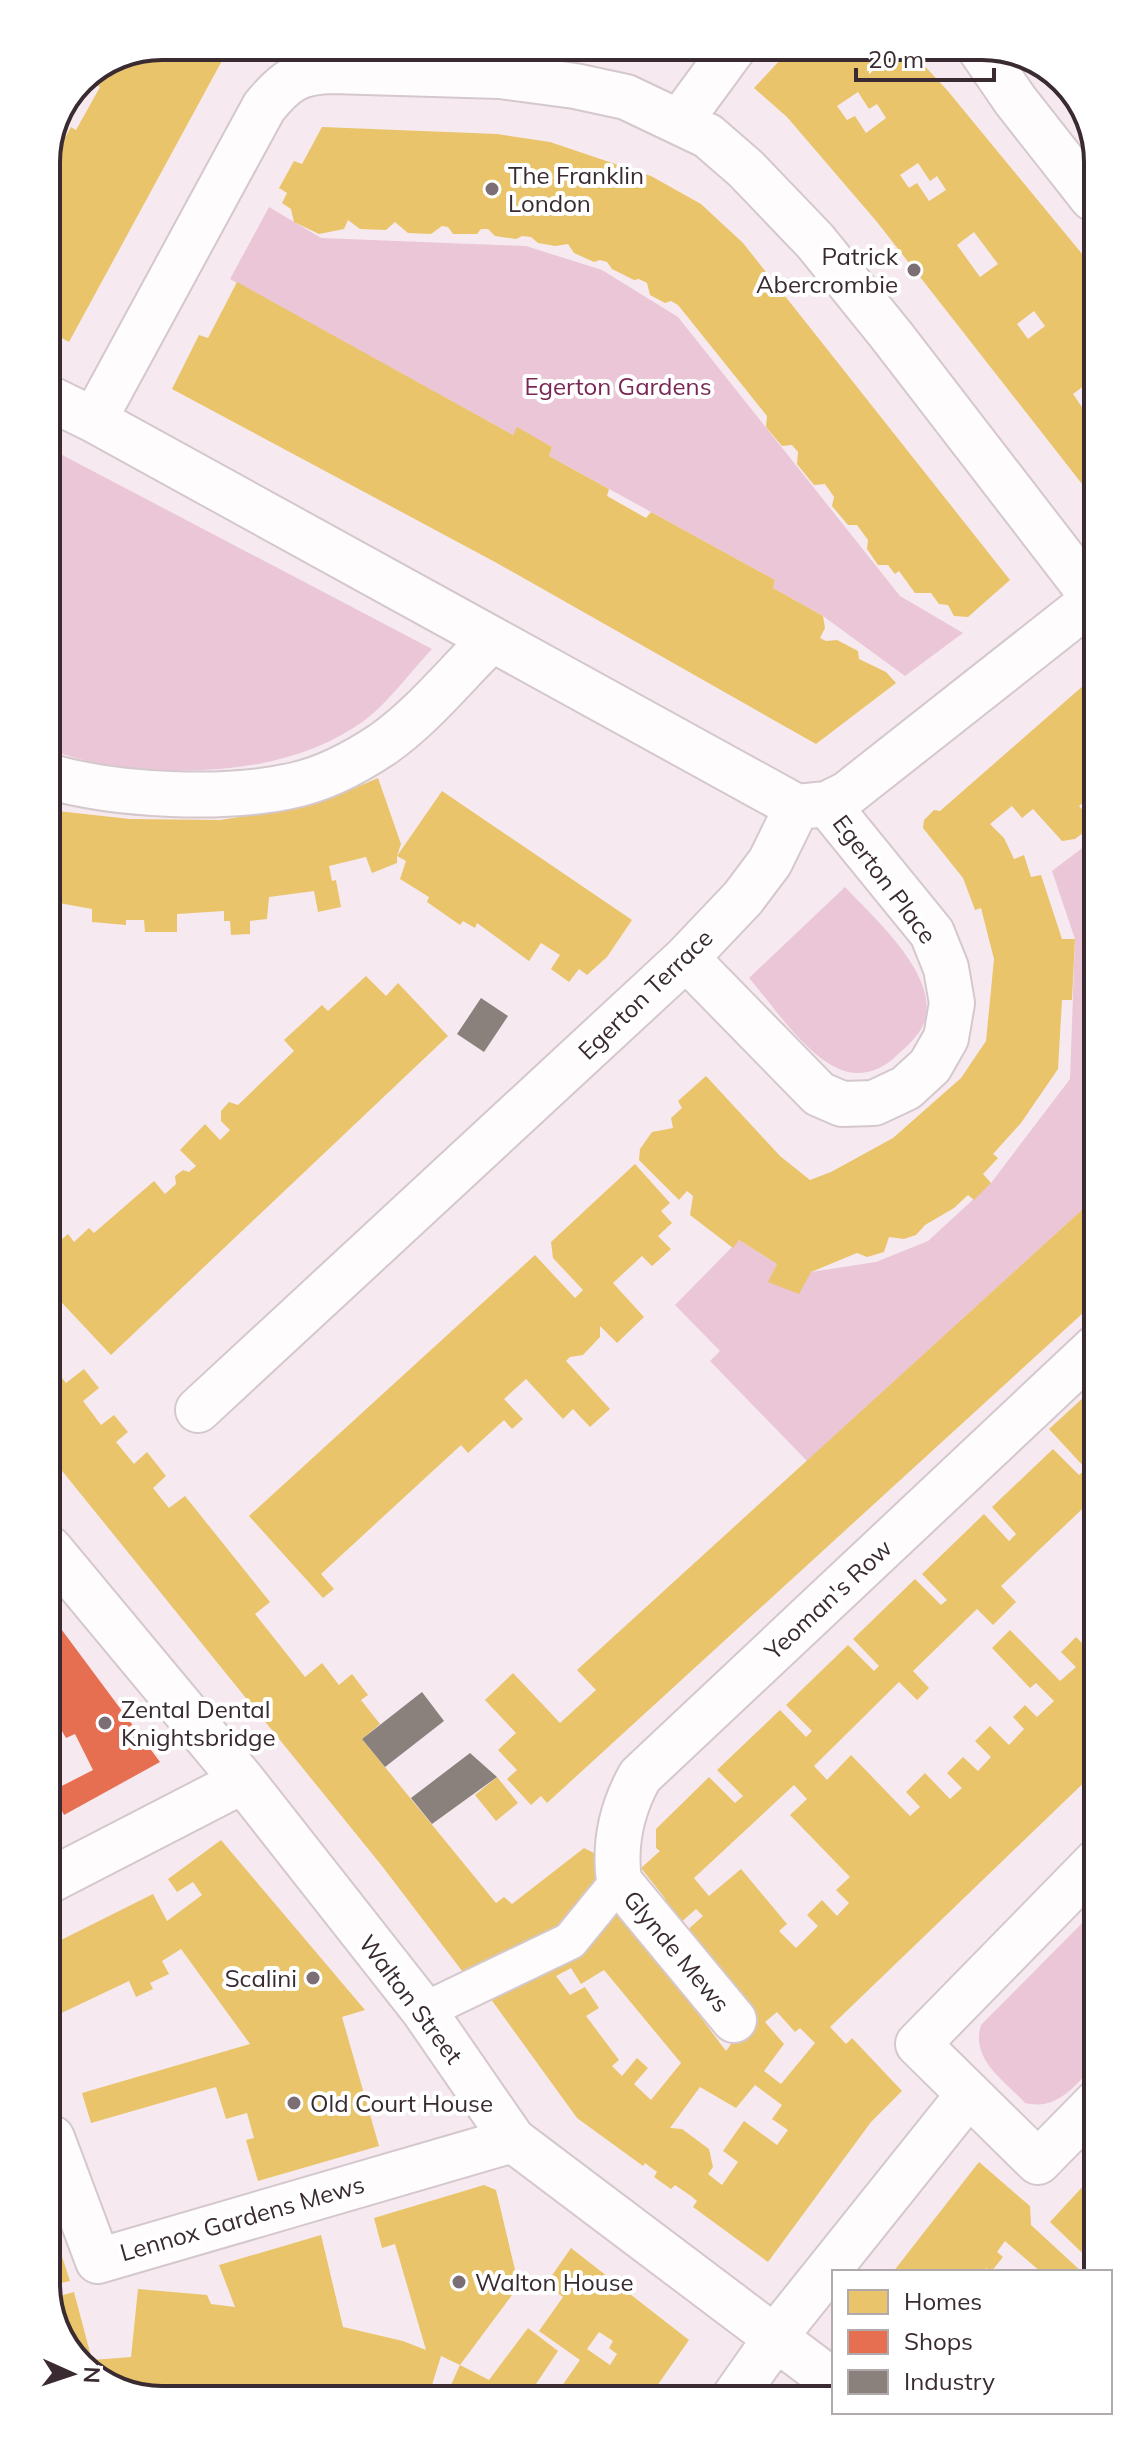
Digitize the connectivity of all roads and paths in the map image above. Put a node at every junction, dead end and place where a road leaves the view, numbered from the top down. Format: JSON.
{"nodes":[{"id":1,"x":725,"y":60,"type":"edge"},
{"id":2,"x":988,"y":60,"type":"edge"},
{"id":3,"x":680,"y":121,"type":"junction"},
{"id":4,"x":1084,"y":188,"type":"edge"},
{"id":5,"x":60,"y":403,"type":"edge"},
{"id":6,"x":94,"y":420,"type":"junction"},
{"id":7,"x":1084,"y":599,"type":"edge"},
{"id":8,"x":1084,"y":612,"type":"edge"},
{"id":9,"x":492,"y":639,"type":"junction"},
{"id":10,"x":60,"y":778,"type":"edge"},
{"id":11,"x":812,"y":805,"type":"junction"},
{"id":12,"x":686,"y":958,"type":"junction"},
{"id":13,"x":1084,"y":1358,"type":"edge"},
{"id":14,"x":198,"y":1410,"type":"dead end"},
{"id":15,"x":60,"y":1561,"type":"edge"},
{"id":16,"x":243,"y":1781,"type":"junction"},
{"id":17,"x":1084,"y":1874,"type":"edge"},
{"id":18,"x":60,"y":1875,"type":"edge"},
{"id":19,"x":619,"y":1881,"type":"junction"},
{"id":20,"x":424,"y":2011,"type":"junction"},
{"id":21,"x":734,"y":2020,"type":"dead end"},
{"id":22,"x":969,"y":2094,"type":"junction"},
{"id":23,"x":1084,"y":2115,"type":"edge"},
{"id":24,"x":513,"y":2140,"type":"junction"},
{"id":25,"x":60,"y":2159,"type":"edge"},
{"id":26,"x":775,"y":2338,"type":"junction"},
{"id":27,"x":832,"y":2381,"type":"edge"},
{"id":28,"x":742,"y":2386,"type":"edge"}],
"edges":[{"from":1,"to":3,"type":"main road"},
{"from":2,"to":4,"type":"main road"},
{"from":3,"to":6,"type":"main road"},
{"from":3,"to":7,"type":"main road"},
{"from":5,"to":6,"type":"main road"},
{"from":6,"to":9,"type":"main road"},
{"from":8,"to":11,"type":"main road"},
{"from":9,"to":10,"type":"main road"},
{"from":9,"to":11,"type":"main road"},
{"from":11,"to":12,"type":"main road","name":"Egerton Terrace"},
{"from":11,"to":12,"type":"main road","name":"Egerton Place"},
{"from":12,"to":14,"type":"main road","name":"Egerton Terrace"},
{"from":13,"to":19,"type":"main road","name":"Yeoman's Row"},
{"from":15,"to":16,"type":"main road","name":"Walton Street"},
{"from":16,"to":18,"type":"main road"},
{"from":16,"to":20,"type":"main road","name":"Walton Street"},
{"from":17,"to":22,"type":"main road"},
{"from":19,"to":20,"type":"street","name":"Glynde Mews"},
{"from":19,"to":21,"type":"main road","name":"Glynde Mews"},
{"from":20,"to":24,"type":"main road","name":"Walton Street"},
{"from":22,"to":23,"type":"main road"},
{"from":22,"to":26,"type":"main road"},
{"from":24,"to":25,"type":"main road","name":"Lennox Gardens Mews"},
{"from":24,"to":26,"type":"main road","name":"Walton Street"},
{"from":26,"to":27,"type":"main road","name":"Walton Street"},
{"from":26,"to":28,"type":"main road"}]}
